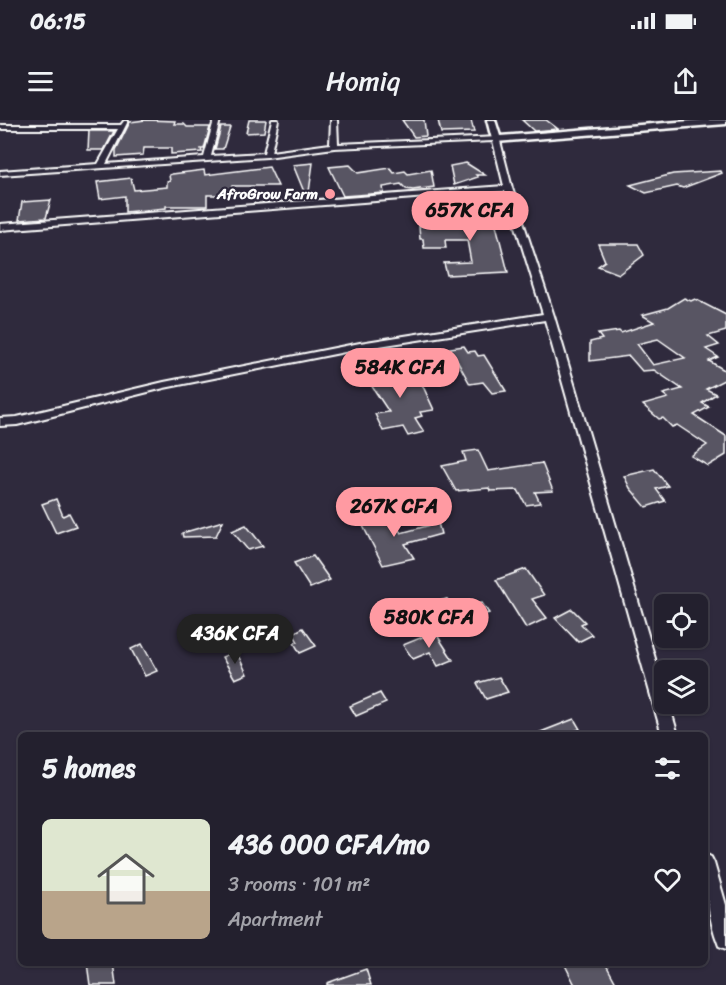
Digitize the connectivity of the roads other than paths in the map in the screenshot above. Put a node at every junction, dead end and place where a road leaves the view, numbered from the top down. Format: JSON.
{"nodes":[{"id":1,"x":217,"y":120,"type":"edge"},
{"id":2,"x":275,"y":120,"type":"edge"},
{"id":3,"x":334,"y":120,"type":"edge"},
{"id":4,"x":491,"y":120,"type":"edge"},
{"id":5,"x":705,"y":121,"type":"edge"},
{"id":6,"x":726,"y":121,"type":"edge"},
{"id":7,"x":125,"y":123,"type":"edge"},
{"id":8,"x":0,"y":127,"type":"edge"},
{"id":9,"x":496,"y":139,"type":"junction"},
{"id":10,"x":334,"y":146,"type":"junction"},
{"id":11,"x":267,"y":155,"type":"junction"},
{"id":12,"x":207,"y":159,"type":"junction"},
{"id":13,"x":101,"y":165,"type":"junction"},
{"id":14,"x":0,"y":173,"type":"edge"},
{"id":15,"x":508,"y":188,"type":"junction"},
{"id":16,"x":0,"y":227,"type":"edge"},
{"id":17,"x":549,"y":316,"type":"junction"},
{"id":18,"x":0,"y":423,"type":"edge"},
{"id":19,"x":669,"y":732,"type":"edge"},
{"id":20,"x":708,"y":874,"type":"edge"},
{"id":21,"x":726,"y":939,"type":"edge"}],
"edges":[{"from":1,"to":12,"type":"street"},
{"from":2,"to":11,"type":"street"},
{"from":3,"to":10,"type":"street"},
{"from":4,"to":9,"type":"street"},
{"from":5,"to":6,"type":"street"},
{"from":5,"to":9,"type":"street"},
{"from":7,"to":8,"type":"street"},
{"from":7,"to":13,"type":"street"},
{"from":9,"to":10,"type":"street"},
{"from":9,"to":15,"type":"street"},
{"from":10,"to":11,"type":"street"},
{"from":11,"to":12,"type":"street"},
{"from":12,"to":13,"type":"street"},
{"from":13,"to":14,"type":"street"},
{"from":15,"to":16,"type":"street"},
{"from":15,"to":17,"type":"street"},
{"from":17,"to":18,"type":"street"},
{"from":17,"to":19,"type":"street"},
{"from":20,"to":21,"type":"street"}]}
